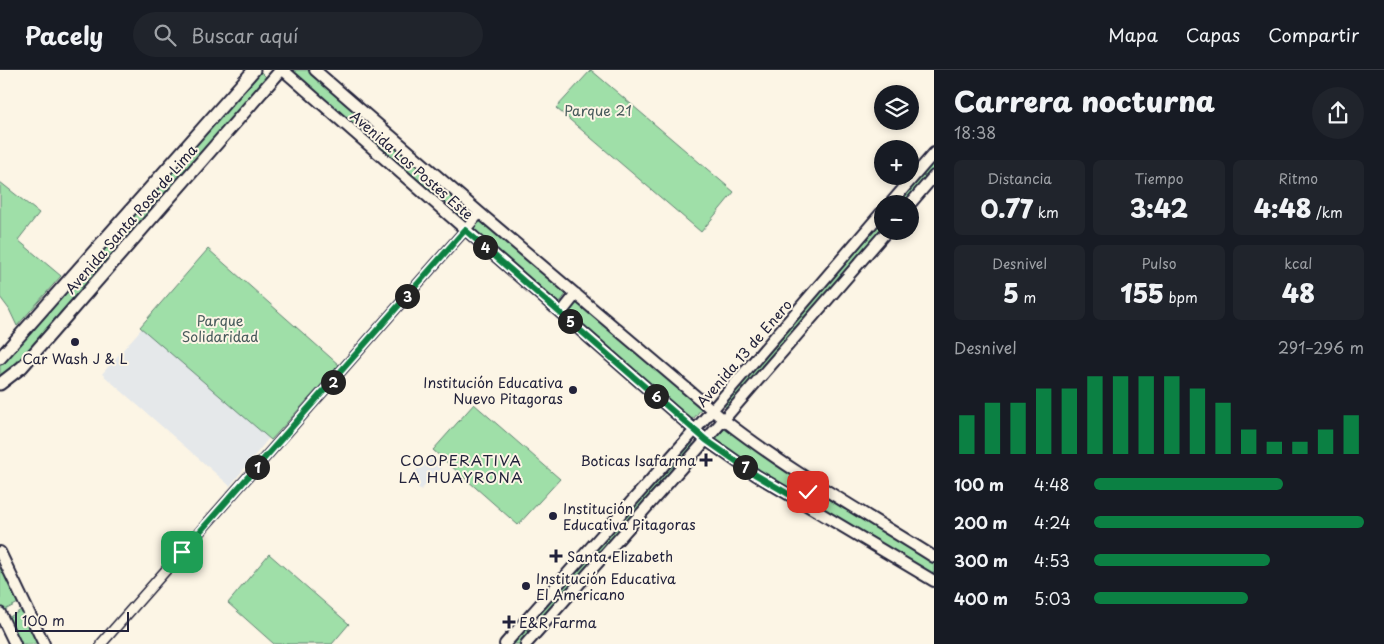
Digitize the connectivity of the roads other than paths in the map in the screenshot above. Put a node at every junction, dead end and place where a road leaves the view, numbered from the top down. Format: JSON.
{"nodes":[{"id":1,"x":254,"y":70,"type":"edge"},
{"id":2,"x":282,"y":70,"type":"edge"},
{"id":3,"x":315,"y":70,"type":"edge"},
{"id":4,"x":934,"y":152,"type":"edge"},
{"id":5,"x":934,"y":176,"type":"edge"},
{"id":6,"x":898,"y":195,"type":"edge"},
{"id":7,"x":918,"y":195,"type":"edge"},
{"id":8,"x":480,"y":213,"type":"junction"},
{"id":9,"x":874,"y":221,"type":"edge"},
{"id":10,"x":465,"y":230,"type":"junction"},
{"id":11,"x":879,"y":240,"type":"edge"},
{"id":12,"x":576,"y":294,"type":"junction"},
{"id":13,"x":561,"y":313,"type":"junction"},
{"id":14,"x":0,"y":358,"type":"edge"},
{"id":15,"x":0,"y":384,"type":"edge"},
{"id":16,"x":712,"y":410,"type":"junction"},
{"id":17,"x":724,"y":420,"type":"junction"},
{"id":18,"x":695,"y":430,"type":"junction"},
{"id":19,"x":706,"y":440,"type":"junction"},
{"id":20,"x":814,"y":482,"type":"junction"},
{"id":21,"x":802,"y":502,"type":"junction"},
{"id":22,"x":0,"y":552,"type":"edge"},
{"id":23,"x":934,"y":557,"type":"edge"},
{"id":24,"x":934,"y":581,"type":"edge"},
{"id":25,"x":0,"y":613,"type":"edge"},
{"id":26,"x":15,"y":644,"type":"edge"},
{"id":27,"x":44,"y":644,"type":"edge"},
{"id":28,"x":101,"y":644,"type":"edge"},
{"id":29,"x":505,"y":644,"type":"edge"},
{"id":30,"x":526,"y":644,"type":"edge"}],
"edges":[{"from":1,"to":14,"type":"main road","name":"Avenida Santa Rosa de Lima"},
{"from":2,"to":10,"type":"main road","name":"Avenida Los Postes Este"},
{"from":2,"to":15,"type":"main road","name":"Avenida Santa Rosa de Lima"},
{"from":3,"to":8,"type":"main road","name":"Avenida Los Postes Este"},
{"from":4,"to":6,"type":"main road"},
{"from":5,"to":7,"type":"main road"},
{"from":8,"to":10,"type":"street"},
{"from":8,"to":12,"type":"main road","name":"Avenida Los Postes Este"},
{"from":9,"to":16,"type":"main road","name":"Avenida 13 de Enero"},
{"from":10,"to":13,"type":"main road","name":"Avenida Los Postes Este"},
{"from":10,"to":28,"type":"street"},
{"from":11,"to":17,"type":"main road","name":"Avenida 13 de Enero"},
{"from":12,"to":13,"type":"main road"},
{"from":12,"to":16,"type":"main road","name":"Avenida Los Postes Este"},
{"from":13,"to":18,"type":"main road","name":"Avenida Los Postes Este"},
{"from":16,"to":17,"type":"main road","name":"Avenida Los Postes Este"},
{"from":16,"to":18,"type":"main road","name":"Avenida 13 de Enero"},
{"from":17,"to":19,"type":"main road","name":"Avenida 13 de Enero"},
{"from":17,"to":20,"type":"main road","name":"Avenida Los Postes Este"},
{"from":18,"to":19,"type":"main road","name":"Avenida Los Postes Este"},
{"from":18,"to":29,"type":"main road","name":"Avenida 13 de Enero"},
{"from":19,"to":21,"type":"main road","name":"Avenida Los Postes Este"},
{"from":19,"to":30,"type":"main road","name":"Avenida 13 de Enero"},
{"from":20,"to":21,"type":"main road"},
{"from":20,"to":23,"type":"main road","name":"Avenida Los Postes Este"},
{"from":21,"to":24,"type":"main road","name":"Avenida Los Postes Este"},
{"from":22,"to":27,"type":"main road"},
{"from":25,"to":26,"type":"main road"}]}
